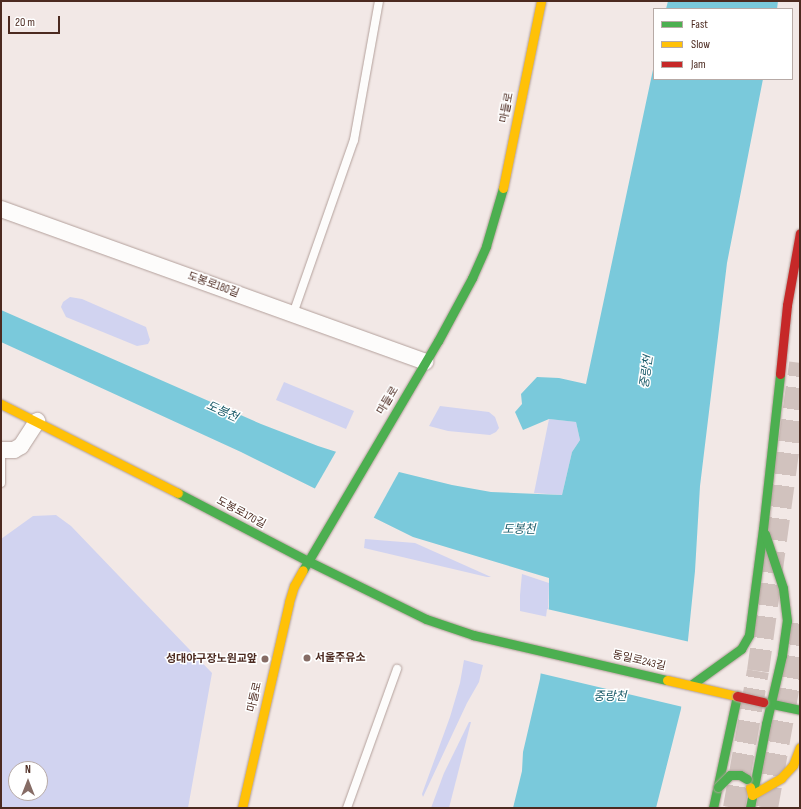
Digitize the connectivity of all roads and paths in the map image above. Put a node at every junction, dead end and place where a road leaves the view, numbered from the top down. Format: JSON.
{"nodes":[{"id":1,"x":379,"y":1,"type":"edge"},
{"id":2,"x":541,"y":1,"type":"edge"},
{"id":3,"x":1,"y":209,"type":"edge"},
{"id":4,"x":800,"y":233,"type":"edge"},
{"id":5,"x":293,"y":314,"type":"junction"},
{"id":6,"x":425,"y":362,"type":"junction"},
{"id":7,"x":1,"y":404,"type":"edge"},
{"id":8,"x":37,"y":421,"type":"junction"},
{"id":9,"x":1,"y":450,"type":"edge"},
{"id":10,"x":1,"y":454,"type":"edge"},
{"id":11,"x":1,"y":483,"type":"edge"},
{"id":12,"x":763,"y":529,"type":"junction"},
{"id":13,"x":308,"y":561,"type":"junction"},
{"id":14,"x":473,"y":635,"type":"joint"},
{"id":15,"x":397,"y":669,"type":"dead end"},
{"id":16,"x":691,"y":685,"type":"junction"},
{"id":17,"x":737,"y":696,"type":"junction"},
{"id":18,"x":767,"y":703,"type":"junction"},
{"id":19,"x":800,"y":710,"type":"edge"},
{"id":20,"x":800,"y":747,"type":"edge"},
{"id":21,"x":718,"y":787,"type":"junction"},
{"id":22,"x":752,"y":795,"type":"junction"},
{"id":23,"x":242,"y":808,"type":"edge"},
{"id":24,"x":347,"y":808,"type":"edge"},
{"id":25,"x":713,"y":808,"type":"edge"},
{"id":26,"x":750,"y":808,"type":"edge"}],
"edges":[{"from":1,"to":5,"type":"lane"},
{"from":2,"to":6,"type":"main road","name":"마들로"},
{"from":3,"to":5,"type":"street","name":"도봉로180길"},
{"from":4,"to":12,"type":"main road"},
{"from":5,"to":6,"type":"street","name":"도봉로180길"},
{"from":6,"to":13,"type":"main road","name":"마들로"},
{"from":7,"to":8,"type":"main road","name":"도봉로170길"},
{"from":8,"to":9,"type":"street"},
{"from":8,"to":13,"type":"main road","name":"도봉로170길"},
{"from":10,"to":11,"type":"lane"},
{"from":12,"to":16,"type":"main road"},
{"from":12,"to":18,"type":"main road"},
{"from":13,"to":14,"type":"main road","name":"도봉로170길"},
{"from":13,"to":23,"type":"main road","name":"마들로"},
{"from":14,"to":16,"type":"main road","name":"동일로243길"},
{"from":15,"to":24,"type":"lane"},
{"from":16,"to":17,"type":"main road","name":"동일로243길"},
{"from":17,"to":18,"type":"main road","name":"동일로243길","bridge":true},
{"from":17,"to":21,"type":"main road"},
{"from":18,"to":19,"type":"main road","name":"동일로243길"},
{"from":18,"to":22,"type":"main road"},
{"from":20,"to":22,"type":"main road"},
{"from":21,"to":22,"type":"main road","bridge":true},
{"from":21,"to":25,"type":"main road"},
{"from":22,"to":26,"type":"main road"}]}
